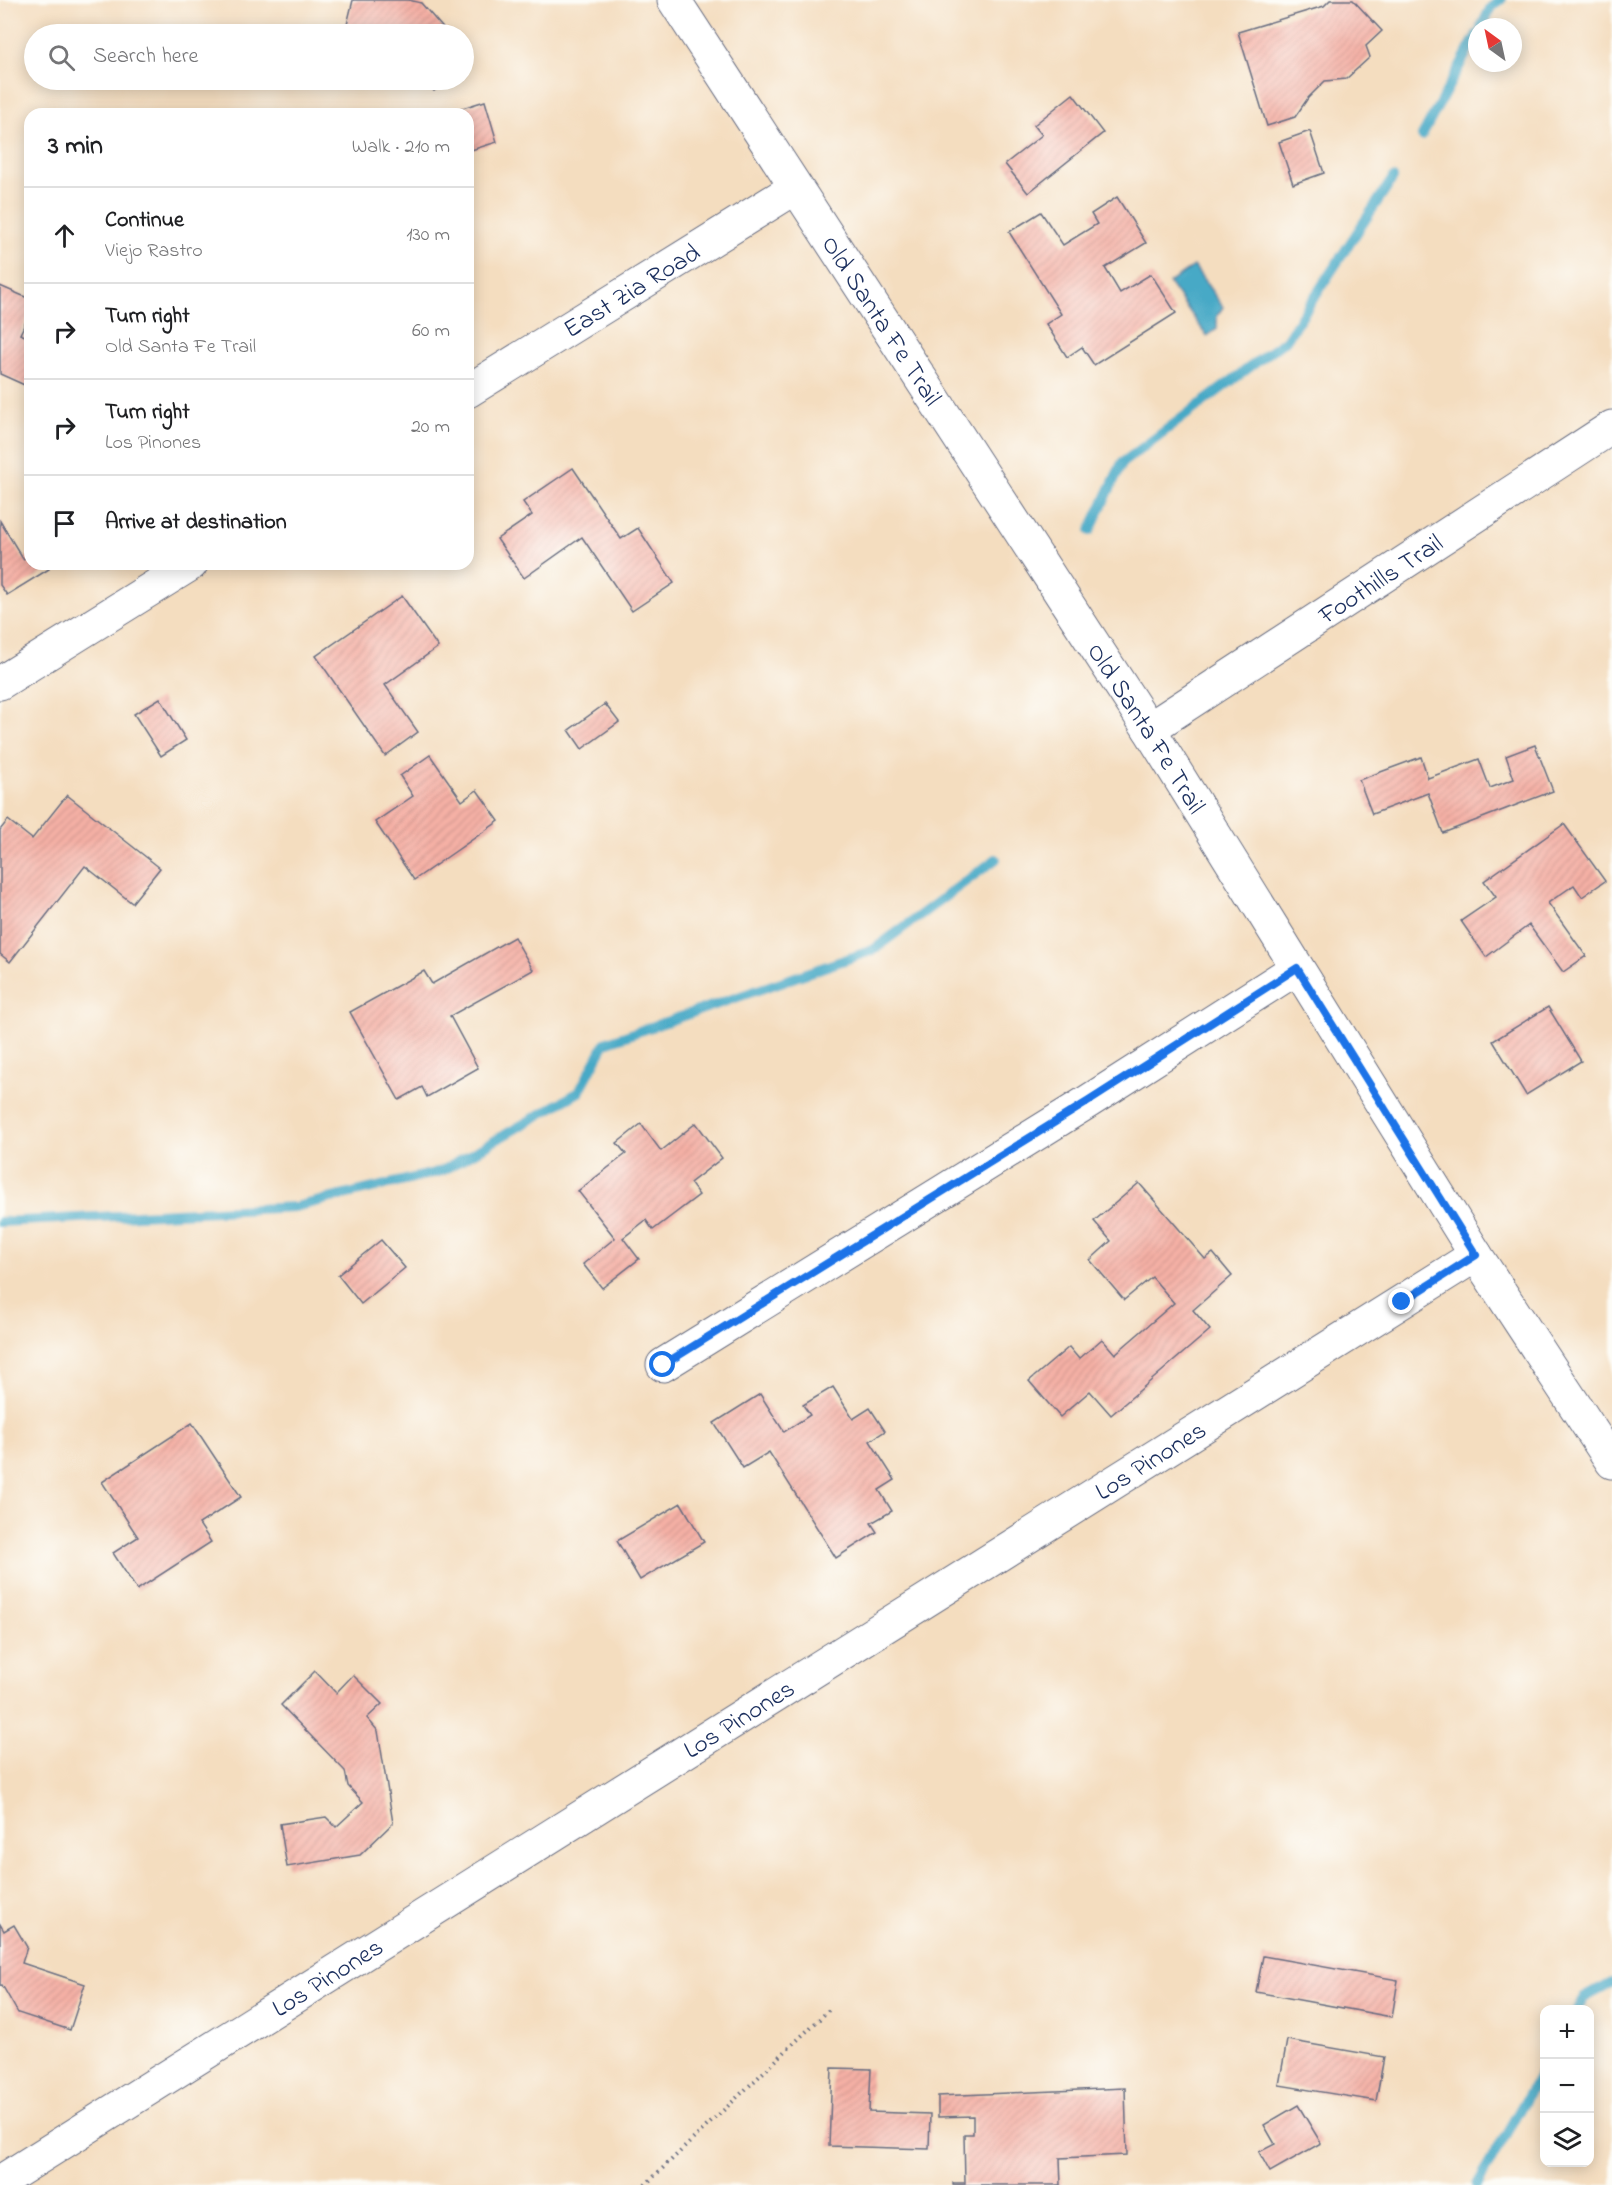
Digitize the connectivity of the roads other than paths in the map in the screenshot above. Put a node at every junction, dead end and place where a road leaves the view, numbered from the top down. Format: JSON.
{"nodes":[{"id":1,"x":674,"y":0,"type":"edge"},
{"id":2,"x":795,"y":188,"type":"junction"},
{"id":3,"x":474,"y":387,"type":"edge"},
{"id":4,"x":1612,"y":428,"type":"edge"},
{"id":5,"x":181,"y":570,"type":"edge"},
{"id":6,"x":0,"y":683,"type":"edge"},
{"id":7,"x":1149,"y":729,"type":"junction"},
{"id":8,"x":1297,"y":968,"type":"junction"},
{"id":9,"x":1476,"y":1255,"type":"junction"},
{"id":10,"x":663,"y":1365,"type":"dead end"},
{"id":11,"x":1612,"y":1462,"type":"edge"},
{"id":12,"x":0,"y":2182,"type":"edge"}],
"edges":[{"from":1,"to":2,"type":"street","name":"Old Santa Fe Trail"},
{"from":2,"to":3,"type":"street","name":"East Zia Road"},
{"from":2,"to":7,"type":"street","name":"Old Santa Fe Trail"},
{"from":4,"to":7,"type":"street","name":"Foothills Trail"},
{"from":5,"to":6,"type":"street"},
{"from":7,"to":8,"type":"street","name":"Old Santa Fe Trail"},
{"from":8,"to":9,"type":"street","name":"Old Santa Fe Trail"},
{"from":8,"to":10,"type":"street"},
{"from":9,"to":11,"type":"street","name":"Old Santa Fe Trail"},
{"from":9,"to":12,"type":"street","name":"Los Pinones"}]}
